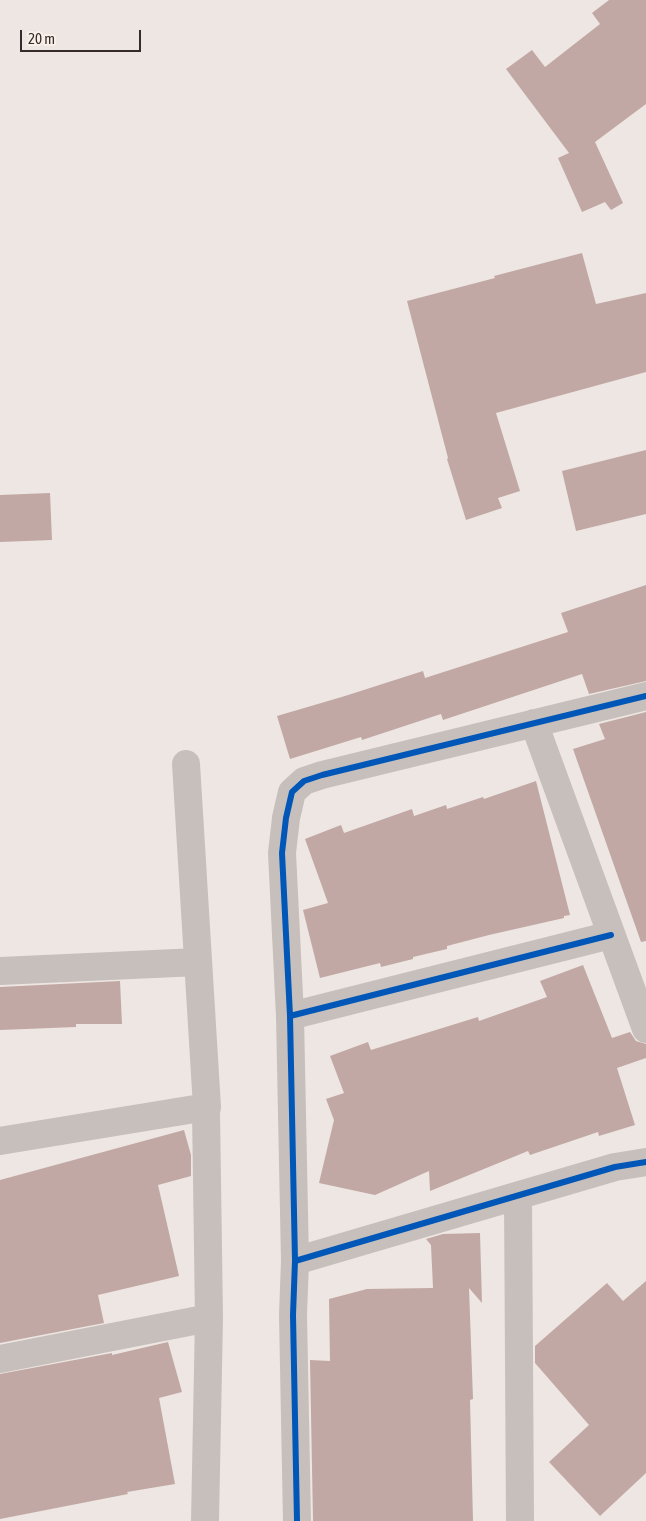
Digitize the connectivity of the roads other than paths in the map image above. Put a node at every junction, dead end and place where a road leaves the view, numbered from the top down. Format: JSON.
{"nodes":[{"id":1,"x":646,"y":696,"type":"edge"},
{"id":2,"x":534,"y":722,"type":"junction"},
{"id":3,"x":186,"y":764,"type":"dead end"},
{"id":4,"x":611,"y":935,"type":"junction"},
{"id":5,"x":198,"y":962,"type":"junction"},
{"id":6,"x":0,"y":971,"type":"edge"},
{"id":7,"x":290,"y":1016,"type":"junction"},
{"id":8,"x":646,"y":1030,"type":"edge"},
{"id":9,"x":207,"y":1107,"type":"junction"},
{"id":10,"x":0,"y":1142,"type":"edge"},
{"id":11,"x":646,"y":1162,"type":"edge"},
{"id":12,"x":518,"y":1197,"type":"junction"},
{"id":13,"x":295,"y":1261,"type":"junction"},
{"id":14,"x":210,"y":1318,"type":"junction"},
{"id":15,"x":0,"y":1359,"type":"edge"},
{"id":16,"x":205,"y":1521,"type":"edge"},
{"id":17,"x":297,"y":1521,"type":"edge"},
{"id":18,"x":520,"y":1521,"type":"edge"}],
"edges":[{"from":1,"to":2,"type":"street"},
{"from":2,"to":4,"type":"street"},
{"from":2,"to":7,"type":"street"},
{"from":3,"to":5,"type":"street"},
{"from":4,"to":7,"type":"street"},
{"from":4,"to":8,"type":"street"},
{"from":5,"to":6,"type":"street"},
{"from":5,"to":9,"type":"street"},
{"from":7,"to":13,"type":"street"},
{"from":9,"to":10,"type":"street"},
{"from":9,"to":14,"type":"street"},
{"from":11,"to":12,"type":"street"},
{"from":12,"to":13,"type":"street"},
{"from":12,"to":18,"type":"street"},
{"from":13,"to":17,"type":"street"},
{"from":14,"to":15,"type":"street"},
{"from":14,"to":16,"type":"street"}]}
